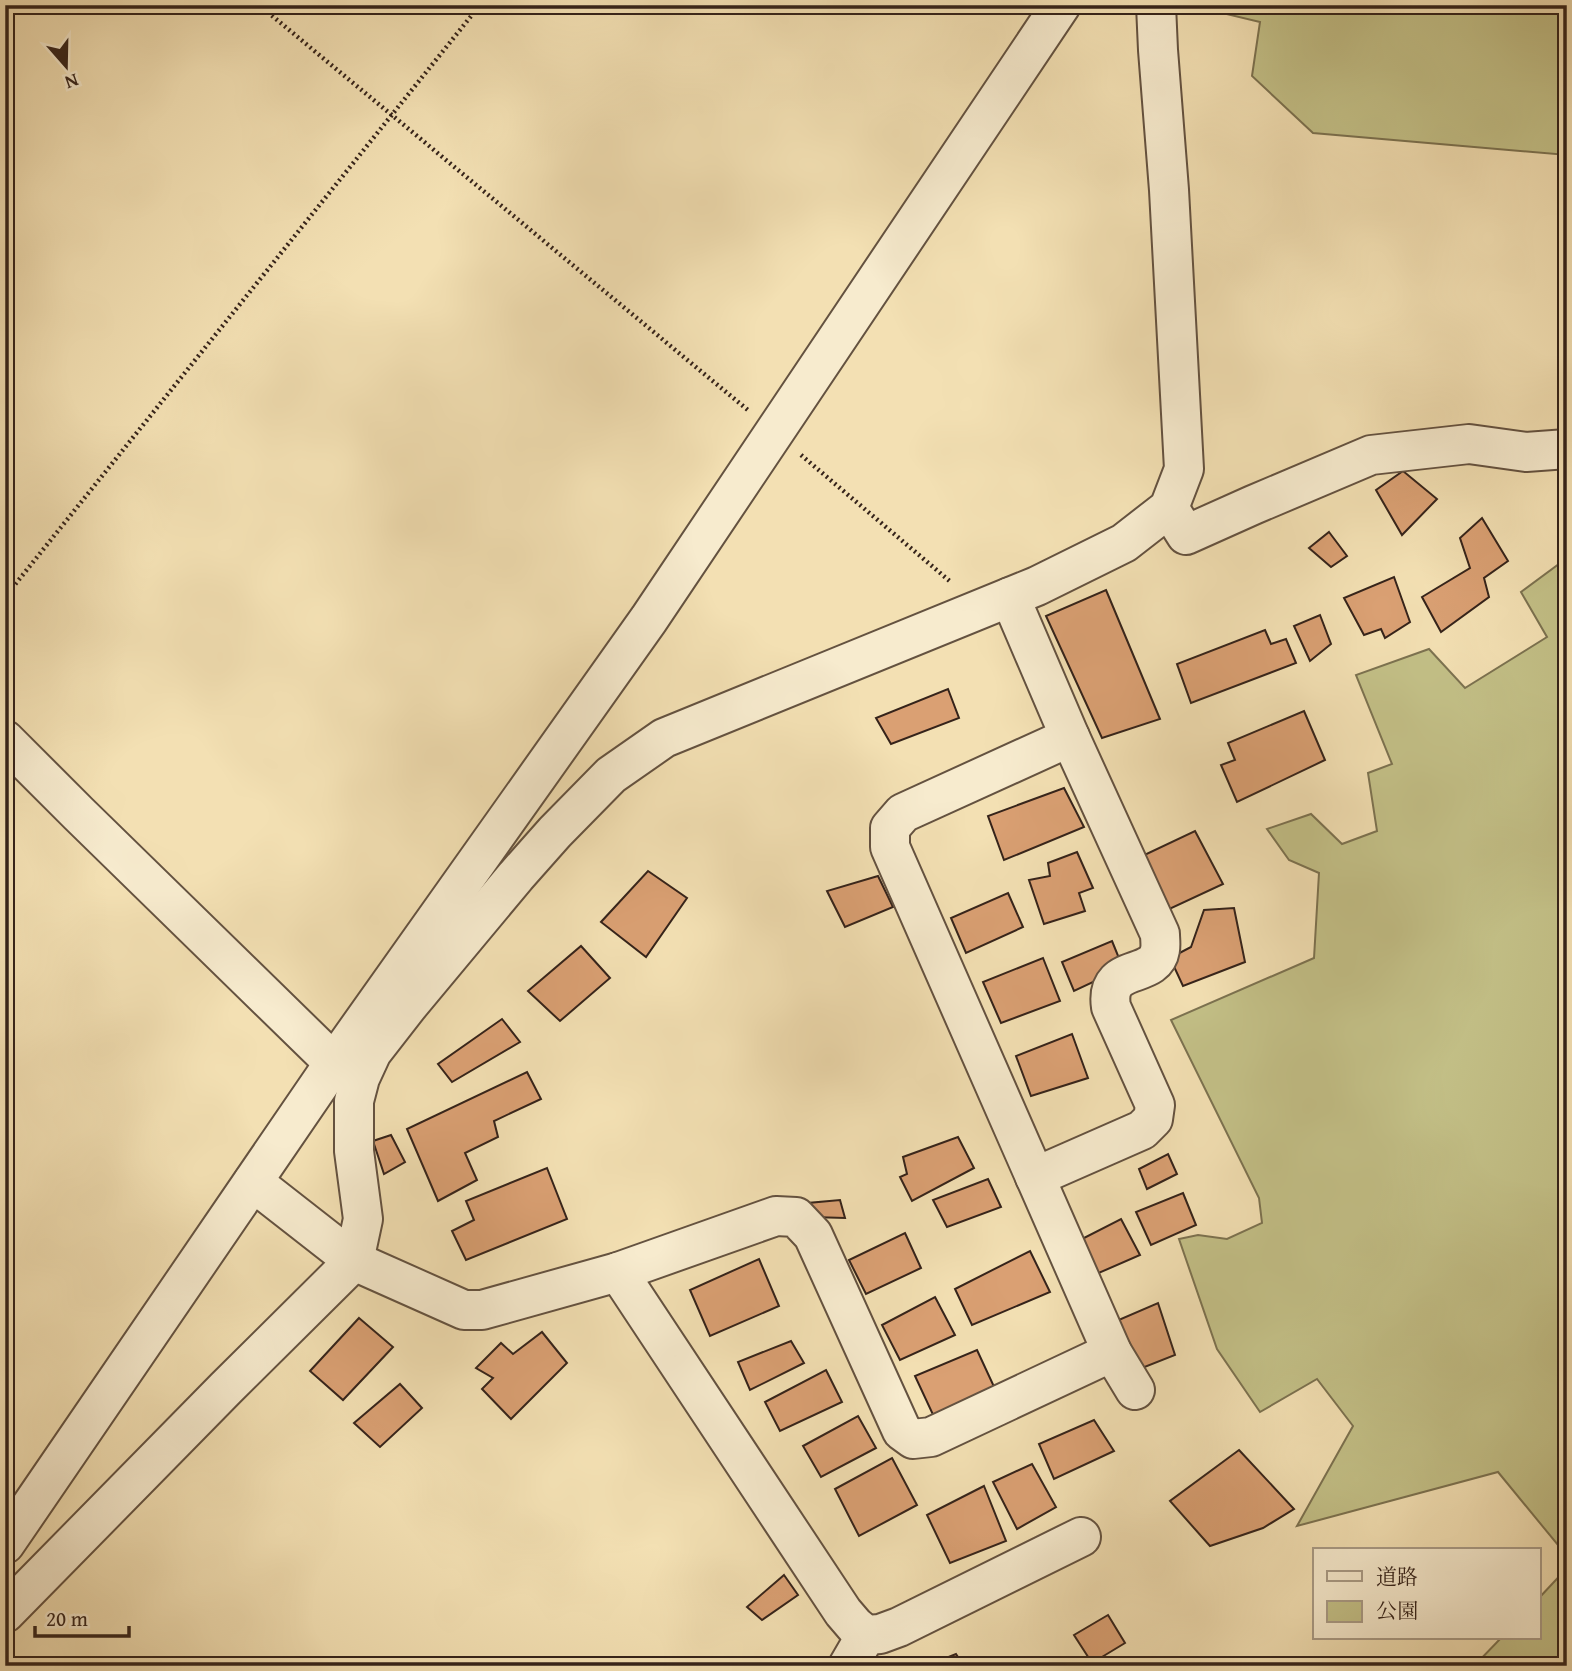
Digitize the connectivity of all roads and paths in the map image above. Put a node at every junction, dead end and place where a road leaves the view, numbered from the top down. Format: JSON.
{"nodes":[{"id":1,"x":259,"y":5,"type":"edge"},
{"id":2,"x":480,"y":5,"type":"edge"},
{"id":3,"x":1061,"y":5,"type":"edge"},
{"id":4,"x":1156,"y":5,"type":"edge"},
{"id":5,"x":392,"y":115,"type":"junction"},
{"id":6,"x":775,"y":432,"type":"junction"},
{"id":7,"x":1567,"y":449,"type":"edge"},
{"id":8,"x":1169,"y":508,"type":"junction"},
{"id":9,"x":5,"y":597,"type":"edge"},
{"id":10,"x":996,"y":603,"type":"junction"},
{"id":11,"x":1070,"y":737,"type":"junction"},
{"id":12,"x":5,"y":740,"type":"edge"},
{"id":13,"x":334,"y":1063,"type":"junction"},
{"id":14,"x":1035,"y":1177,"type":"junction"},
{"id":15,"x":253,"y":1182,"type":"junction"},
{"id":16,"x":354,"y":1261,"type":"junction"},
{"id":17,"x":618,"y":1272,"type":"junction"},
{"id":18,"x":1112,"y":1352,"type":"junction"},
{"id":19,"x":1135,"y":1390,"type":"dead end"},
{"id":20,"x":1081,"y":1537,"type":"dead end"},
{"id":21,"x":5,"y":1545,"type":"edge"},
{"id":22,"x":5,"y":1613,"type":"edge"},
{"id":23,"x":857,"y":1650,"type":"edge"}],
"edges":[{"from":1,"to":5,"type":"path"},
{"from":2,"to":5,"type":"path"},
{"from":3,"to":6,"type":"street"},
{"from":4,"to":8,"type":"street"},
{"from":5,"to":6,"type":"path"},
{"from":5,"to":9,"type":"path"},
{"from":6,"to":10,"type":"path"},
{"from":6,"to":13,"type":"street"},
{"from":7,"to":8,"type":"street"},
{"from":8,"to":10,"type":"street"},
{"from":10,"to":11,"type":"street"},
{"from":10,"to":16,"type":"street"},
{"from":11,"to":14,"type":"street"},
{"from":11,"to":14,"type":"street"},
{"from":12,"to":13,"type":"street"},
{"from":13,"to":15,"type":"street"},
{"from":14,"to":18,"type":"street"},
{"from":15,"to":16,"type":"street"},
{"from":15,"to":21,"type":"street"},
{"from":16,"to":17,"type":"street"},
{"from":16,"to":22,"type":"street"},
{"from":17,"to":18,"type":"street"},
{"from":17,"to":23,"type":"street"},
{"from":18,"to":19,"type":"street"},
{"from":20,"to":23,"type":"street"}]}
